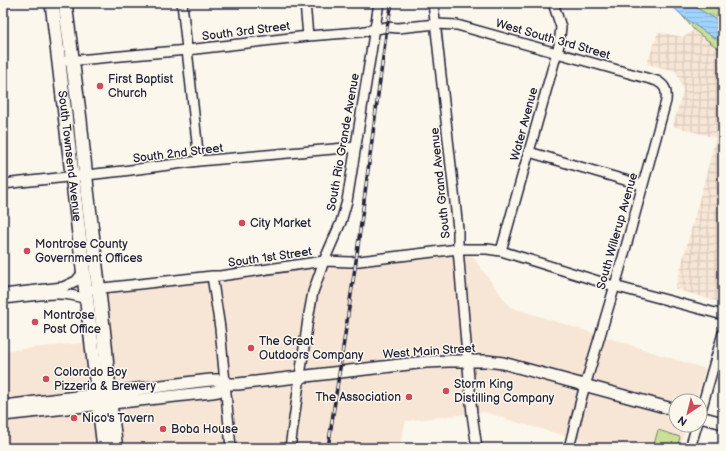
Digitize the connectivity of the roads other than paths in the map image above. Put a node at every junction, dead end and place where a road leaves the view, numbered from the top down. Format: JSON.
{"nodes":[{"id":1,"x":52,"y":3,"type":"edge"},
{"id":2,"x":65,"y":3,"type":"edge"},
{"id":3,"x":182,"y":3,"type":"edge"},
{"id":4,"x":305,"y":3,"type":"edge"},
{"id":5,"x":379,"y":3,"type":"edge"},
{"id":6,"x":433,"y":3,"type":"edge"},
{"id":7,"x":554,"y":3,"type":"edge"},
{"id":8,"x":436,"y":24,"type":"junction"},
{"id":9,"x":375,"y":30,"type":"junction"},
{"id":10,"x":308,"y":36,"type":"junction"},
{"id":11,"x":187,"y":50,"type":"junction"},
{"id":12,"x":556,"y":52,"type":"junction"},
{"id":13,"x":66,"y":61,"type":"junction"},
{"id":14,"x":663,"y":84,"type":"joint"},
{"id":15,"x":356,"y":147,"type":"junction"},
{"id":16,"x":529,"y":152,"type":"junction"},
{"id":17,"x":199,"y":161,"type":"junction"},
{"id":18,"x":85,"y":175,"type":"junction"},
{"id":19,"x":72,"y":176,"type":"junction"},
{"id":20,"x":3,"y":184,"type":"edge"},
{"id":21,"x":642,"y":185,"type":"junction"},
{"id":22,"x":458,"y":249,"type":"junction"},
{"id":23,"x":501,"y":251,"type":"junction"},
{"id":24,"x":324,"y":261,"type":"junction"},
{"id":25,"x":84,"y":271,"type":"junction"},
{"id":26,"x":212,"y":276,"type":"junction"},
{"id":27,"x":614,"y":286,"type":"junction"},
{"id":28,"x":90,"y":293,"type":"junction"},
{"id":29,"x":3,"y":294,"type":"edge"},
{"id":30,"x":3,"y":300,"type":"edge"},
{"id":31,"x":723,"y":315,"type":"edge"},
{"id":32,"x":723,"y":333,"type":"edge"},
{"id":33,"x":468,"y":361,"type":"junction"},
{"id":34,"x":301,"y":377,"type":"junction"},
{"id":35,"x":226,"y":384,"type":"junction"},
{"id":36,"x":585,"y":385,"type":"junction"},
{"id":37,"x":706,"y":393,"type":"edge"},
{"id":38,"x":104,"y":399,"type":"junction"},
{"id":39,"x":3,"y":406,"type":"edge"},
{"id":40,"x":668,"y":408,"type":"edge"},
{"id":41,"x":3,"y":415,"type":"edge"},
{"id":42,"x":708,"y":418,"type":"edge"},
{"id":43,"x":723,"y":423,"type":"edge"},
{"id":44,"x":695,"y":433,"type":"edge"},
{"id":45,"x":104,"y":448,"type":"edge"},
{"id":46,"x":116,"y":448,"type":"edge"},
{"id":47,"x":231,"y":448,"type":"edge"},
{"id":48,"x":290,"y":448,"type":"edge"},
{"id":49,"x":477,"y":448,"type":"edge"},
{"id":50,"x":568,"y":448,"type":"edge"},
{"id":51,"x":690,"y":448,"type":"edge"}],
"edges":[{"from":1,"to":13,"type":"highway","name":"South Townsend Avenue"},
{"from":2,"to":13,"type":"highway","name":"South Townsend Avenue"},
{"from":3,"to":11,"type":"street"},
{"from":4,"to":10,"type":"street"},
{"from":5,"to":9,"type":"street","name":"South Rio Grande Avenue"},
{"from":6,"to":8,"type":"street","name":"South Grand Avenue"},
{"from":7,"to":12,"type":"street","name":"Water Avenue"},
{"from":8,"to":9,"type":"street","name":"South 3rd Street"},
{"from":8,"to":12,"type":"street","name":"West South 3rd Street"},
{"from":8,"to":22,"type":"street","name":"South Grand Avenue"},
{"from":9,"to":10,"type":"street","name":"South 3rd Street"},
{"from":9,"to":15,"type":"street","name":"South Rio Grande Avenue"},
{"from":10,"to":11,"type":"street","name":"South 3rd Street"},
{"from":11,"to":13,"type":"street","name":"South 3rd Street"},
{"from":11,"to":17,"type":"street"},
{"from":12,"to":14,"type":"street","name":"West South 3rd Street"},
{"from":12,"to":16,"type":"street","name":"Water Avenue"},
{"from":13,"to":18,"type":"highway","name":"South Townsend Avenue"},
{"from":13,"to":19,"type":"highway","name":"South Townsend Avenue"},
{"from":14,"to":21,"type":"street","name":"South Willerup Avenue"},
{"from":15,"to":17,"type":"street","name":"South 2nd Street"},
{"from":15,"to":24,"type":"street","name":"South Rio Grande Avenue"},
{"from":16,"to":21,"type":"street"},
{"from":16,"to":23,"type":"street","name":"Water Avenue"},
{"from":17,"to":18,"type":"street","name":"South 2nd Street"},
{"from":18,"to":19,"type":"street","name":"South 2nd Street"},
{"from":18,"to":28,"type":"highway","name":"South Townsend Avenue"},
{"from":19,"to":20,"type":"street","name":"South 2nd Street"},
{"from":19,"to":25,"type":"highway","name":"South Townsend Avenue"},
{"from":21,"to":27,"type":"street","name":"South Willerup Avenue"},
{"from":22,"to":23,"type":"street","name":"South 1st Street"},
{"from":22,"to":24,"type":"street","name":"South 1st Street"},
{"from":22,"to":33,"type":"street","name":"South Grand Avenue"},
{"from":23,"to":27,"type":"street","name":"South 1st Street"},
{"from":24,"to":26,"type":"street","name":"South 1st Street"},
{"from":24,"to":34,"type":"street","name":"South Rio Grande Avenue"},
{"from":25,"to":28,"type":"highway","name":"South Townsend Avenue"},
{"from":25,"to":29,"type":"street"},
{"from":26,"to":28,"type":"street","name":"South 1st Street"},
{"from":26,"to":35,"type":"street"},
{"from":27,"to":31,"type":"street","name":"South 1st Street"},
{"from":27,"to":36,"type":"street","name":"South Willerup Avenue"},
{"from":28,"to":30,"type":"street","name":"South 1st Street"},
{"from":28,"to":38,"type":"highway","name":"South Townsend Avenue"},
{"from":32,"to":37,"type":"street"},
{"from":33,"to":34,"type":"main road","name":"West Main Street"},
{"from":33,"to":36,"type":"main road","name":"West Main Street"},
{"from":33,"to":49,"type":"street","name":"South Grand Avenue"},
{"from":34,"to":35,"type":"main road","name":"West Main Street"},
{"from":34,"to":48,"type":"street","name":"South Rio Grande Avenue"},
{"from":35,"to":38,"type":"main road","name":"West Main Street"},
{"from":35,"to":47,"type":"street"},
{"from":36,"to":40,"type":"main road","name":"West Main Street"},
{"from":36,"to":50,"type":"street","name":"South Willerup Avenue"},
{"from":38,"to":39,"type":"main road"},
{"from":38,"to":41,"type":"main road"},
{"from":38,"to":45,"type":"highway"},
{"from":38,"to":46,"type":"highway"},
{"from":42,"to":43,"type":"main road"},
{"from":44,"to":51,"type":"street"}]}
